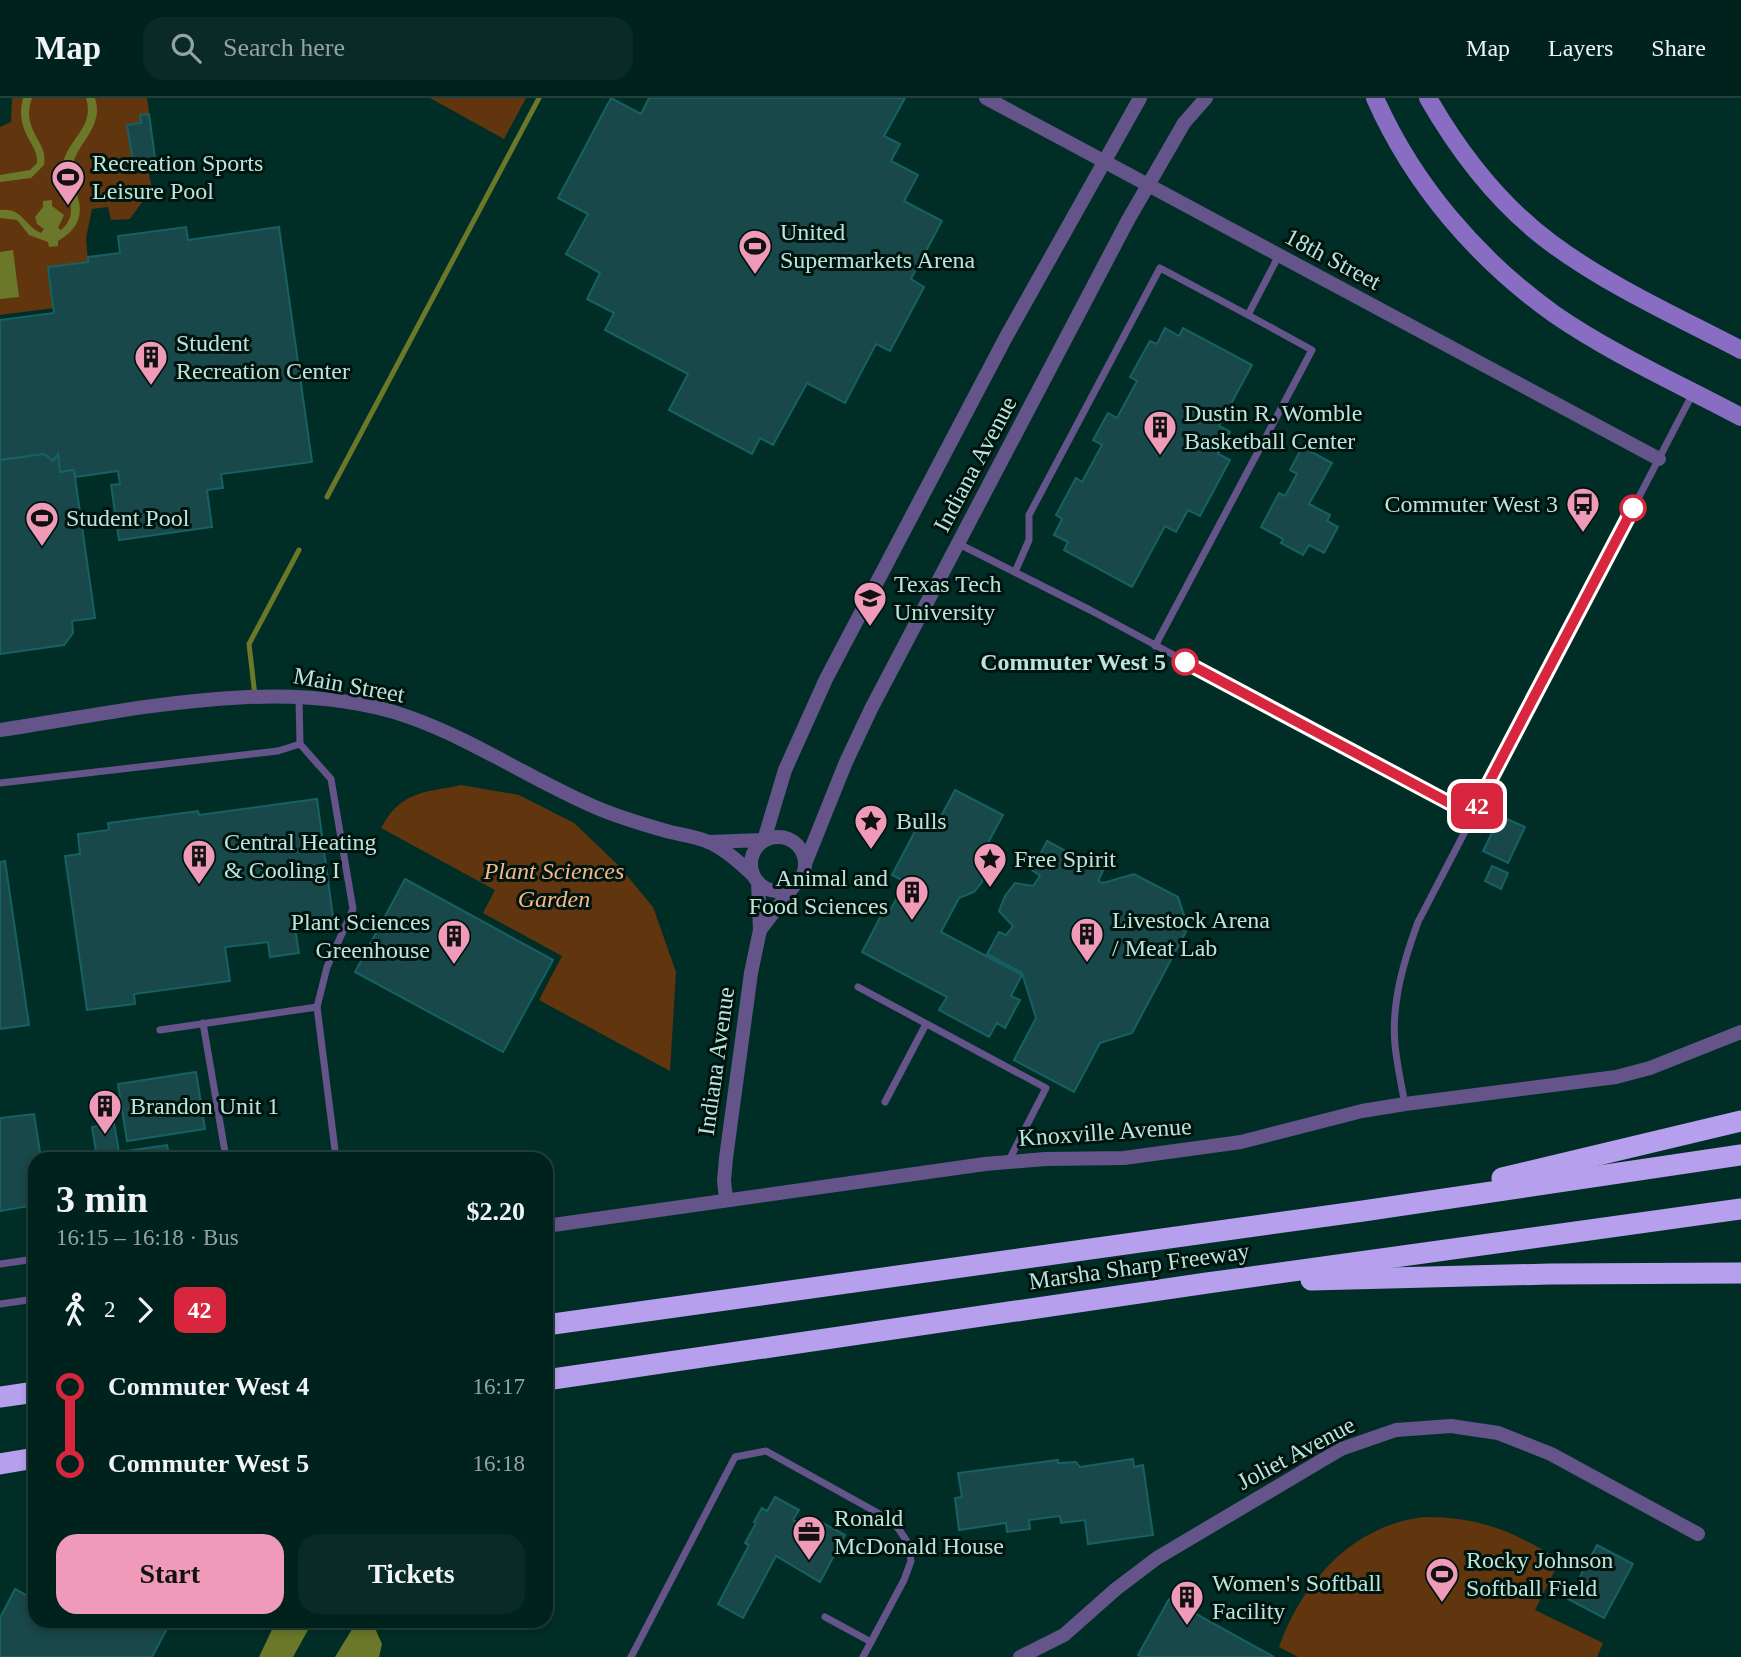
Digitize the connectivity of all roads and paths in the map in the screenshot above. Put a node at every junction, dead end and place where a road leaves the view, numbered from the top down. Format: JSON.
{"nodes":[{"id":1,"x":986,"y":98,"type":"edge"},
{"id":2,"x":1140,"y":98,"type":"edge"},
{"id":3,"x":1206,"y":98,"type":"edge"},
{"id":4,"x":1375,"y":98,"type":"edge"},
{"id":5,"x":1428,"y":98,"type":"edge"},
{"id":6,"x":1103,"y":160,"type":"junction"},
{"id":7,"x":1148,"y":185,"type":"junction"},
{"id":8,"x":1279,"y":255,"type":"junction"},
{"id":9,"x":1248,"y":315,"type":"junction"},
{"id":10,"x":1741,"y":350,"type":"edge"},
{"id":11,"x":1694,"y":392,"type":"junction"},
{"id":12,"x":1741,"y":417,"type":"edge"},
{"id":13,"x":1658,"y":459,"type":"junction"},
{"id":14,"x":959,"y":544,"type":"junction"},
{"id":15,"x":1014,"y":572,"type":"junction"},
{"id":16,"x":1155,"y":646,"type":"junction"},
{"id":17,"x":299,"y":696,"type":"junction"},
{"id":18,"x":0,"y":730,"type":"edge"},
{"id":19,"x":300,"y":744,"type":"junction"},
{"id":20,"x":0,"y":783,"type":"edge"},
{"id":21,"x":1472,"y":815,"type":"junction"},
{"id":22,"x":764,"y":840,"type":"junction"},
{"id":23,"x":709,"y":842,"type":"junction"},
{"id":24,"x":806,"y":864,"type":"junction"},
{"id":25,"x":756,"y":879,"type":"junction"},
{"id":26,"x":795,"y":885,"type":"junction"},
{"id":27,"x":760,"y":930,"type":"junction"},
{"id":28,"x":858,"y":987,"type":"dead end"},
{"id":29,"x":317,"y":1007,"type":"junction"},
{"id":30,"x":203,"y":1023,"type":"junction"},
{"id":31,"x":926,"y":1024,"type":"junction"},
{"id":32,"x":160,"y":1030,"type":"dead end"},
{"id":33,"x":1741,"y":1031,"type":"edge"},
{"id":34,"x":886,"y":1102,"type":"dead end"},
{"id":35,"x":1405,"y":1104,"type":"junction"},
{"id":36,"x":1741,"y":1121,"type":"edge"},
{"id":37,"x":225,"y":1152,"type":"edge"},
{"id":38,"x":335,"y":1152,"type":"edge"},
{"id":39,"x":1741,"y":1155,"type":"edge"},
{"id":40,"x":1007,"y":1163,"type":"junction"},
{"id":41,"x":726,"y":1199,"type":"junction"},
{"id":42,"x":1741,"y":1209,"type":"edge"},
{"id":43,"x":1363,"y":1211,"type":"junction"},
{"id":44,"x":553,"y":1225,"type":"edge"},
{"id":45,"x":28,"y":1260,"type":"edge"},
{"id":46,"x":0,"y":1264,"type":"edge"},
{"id":47,"x":1741,"y":1273,"type":"edge"},
{"id":48,"x":1207,"y":1283,"type":"junction"},
{"id":49,"x":28,"y":1300,"type":"edge"},
{"id":50,"x":0,"y":1304,"type":"edge"},
{"id":51,"x":553,"y":1324,"type":"edge"},
{"id":52,"x":553,"y":1379,"type":"edge"},
{"id":53,"x":28,"y":1393,"type":"edge"},
{"id":54,"x":0,"y":1397,"type":"edge"},
{"id":55,"x":28,"y":1459,"type":"edge"},
{"id":56,"x":0,"y":1464,"type":"edge"},
{"id":57,"x":1698,"y":1534,"type":"dead end"},
{"id":58,"x":825,"y":1617,"type":"dead end"},
{"id":59,"x":871,"y":1642,"type":"junction"},
{"id":60,"x":631,"y":1657,"type":"edge"},
{"id":61,"x":863,"y":1657,"type":"edge"},
{"id":62,"x":1020,"y":1657,"type":"edge"}],
"edges":[{"from":1,"to":6,"type":"street","name":"18th Street"},
{"from":2,"to":6,"type":"street","name":"Indiana Avenue"},
{"from":3,"to":7,"type":"street","name":"Indiana Avenue"},
{"from":4,"to":11,"type":"main road"},
{"from":5,"to":10,"type":"main road"},
{"from":6,"to":7,"type":"street","name":"18th Street"},
{"from":6,"to":22,"type":"street","name":"Indiana Avenue"},
{"from":7,"to":8,"type":"street","name":"18th Street"},
{"from":7,"to":14,"type":"street","name":"Indiana Avenue"},
{"from":8,"to":9,"type":"lane"},
{"from":8,"to":13,"type":"street","name":"18th Street"},
{"from":9,"to":15,"type":"lane"},
{"from":9,"to":16,"type":"lane"},
{"from":11,"to":12,"type":"main road"},
{"from":11,"to":13,"type":"lane"},
{"from":13,"to":21,"type":"lane"},
{"from":14,"to":15,"type":"lane"},
{"from":14,"to":24,"type":"street","name":"Indiana Avenue"},
{"from":15,"to":16,"type":"lane"},
{"from":16,"to":21,"type":"lane"},
{"from":17,"to":18,"type":"street","name":"Main Street"},
{"from":17,"to":19,"type":"lane"},
{"from":17,"to":23,"type":"street","name":"Main Street"},
{"from":19,"to":20,"type":"lane"},
{"from":19,"to":29,"type":"lane"},
{"from":21,"to":35,"type":"lane"},
{"from":22,"to":23,"type":"street","name":"Main Street"},
{"from":22,"to":24,"type":"street"},
{"from":22,"to":25,"type":"street"},
{"from":23,"to":25,"type":"street","name":"Main Street"},
{"from":24,"to":26,"type":"street"},
{"from":25,"to":26,"type":"street"},
{"from":25,"to":27,"type":"street","name":"Indiana Avenue"},
{"from":26,"to":27,"type":"street","name":"Indiana Avenue"},
{"from":27,"to":41,"type":"street","name":"Indiana Avenue"},
{"from":28,"to":31,"type":"lane"},
{"from":29,"to":30,"type":"lane"},
{"from":29,"to":38,"type":"lane"},
{"from":30,"to":32,"type":"lane"},
{"from":30,"to":37,"type":"lane"},
{"from":31,"to":34,"type":"lane"},
{"from":31,"to":40,"type":"lane"},
{"from":33,"to":35,"type":"street","name":"Knoxville Avenue"},
{"from":35,"to":40,"type":"street","name":"Knoxville Avenue"},
{"from":36,"to":43,"type":"highway"},
{"from":39,"to":43,"type":"highway","name":"Marsha Sharp Freeway"},
{"from":40,"to":41,"type":"street","name":"Knoxville Avenue"},
{"from":41,"to":44,"type":"street","name":"Knoxville Avenue"},
{"from":42,"to":48,"type":"highway","name":"Marsha Sharp Freeway"},
{"from":43,"to":51,"type":"highway","name":"Marsha Sharp Freeway"},
{"from":45,"to":46,"type":"lane"},
{"from":47,"to":48,"type":"highway"},
{"from":48,"to":52,"type":"highway","name":"Marsha Sharp Freeway"},
{"from":49,"to":50,"type":"lane"},
{"from":53,"to":54,"type":"highway"},
{"from":55,"to":56,"type":"highway"},
{"from":57,"to":62,"type":"street","name":"Joliet Avenue"},
{"from":58,"to":59,"type":"lane"},
{"from":59,"to":60,"type":"lane"},
{"from":59,"to":61,"type":"lane"}]}
